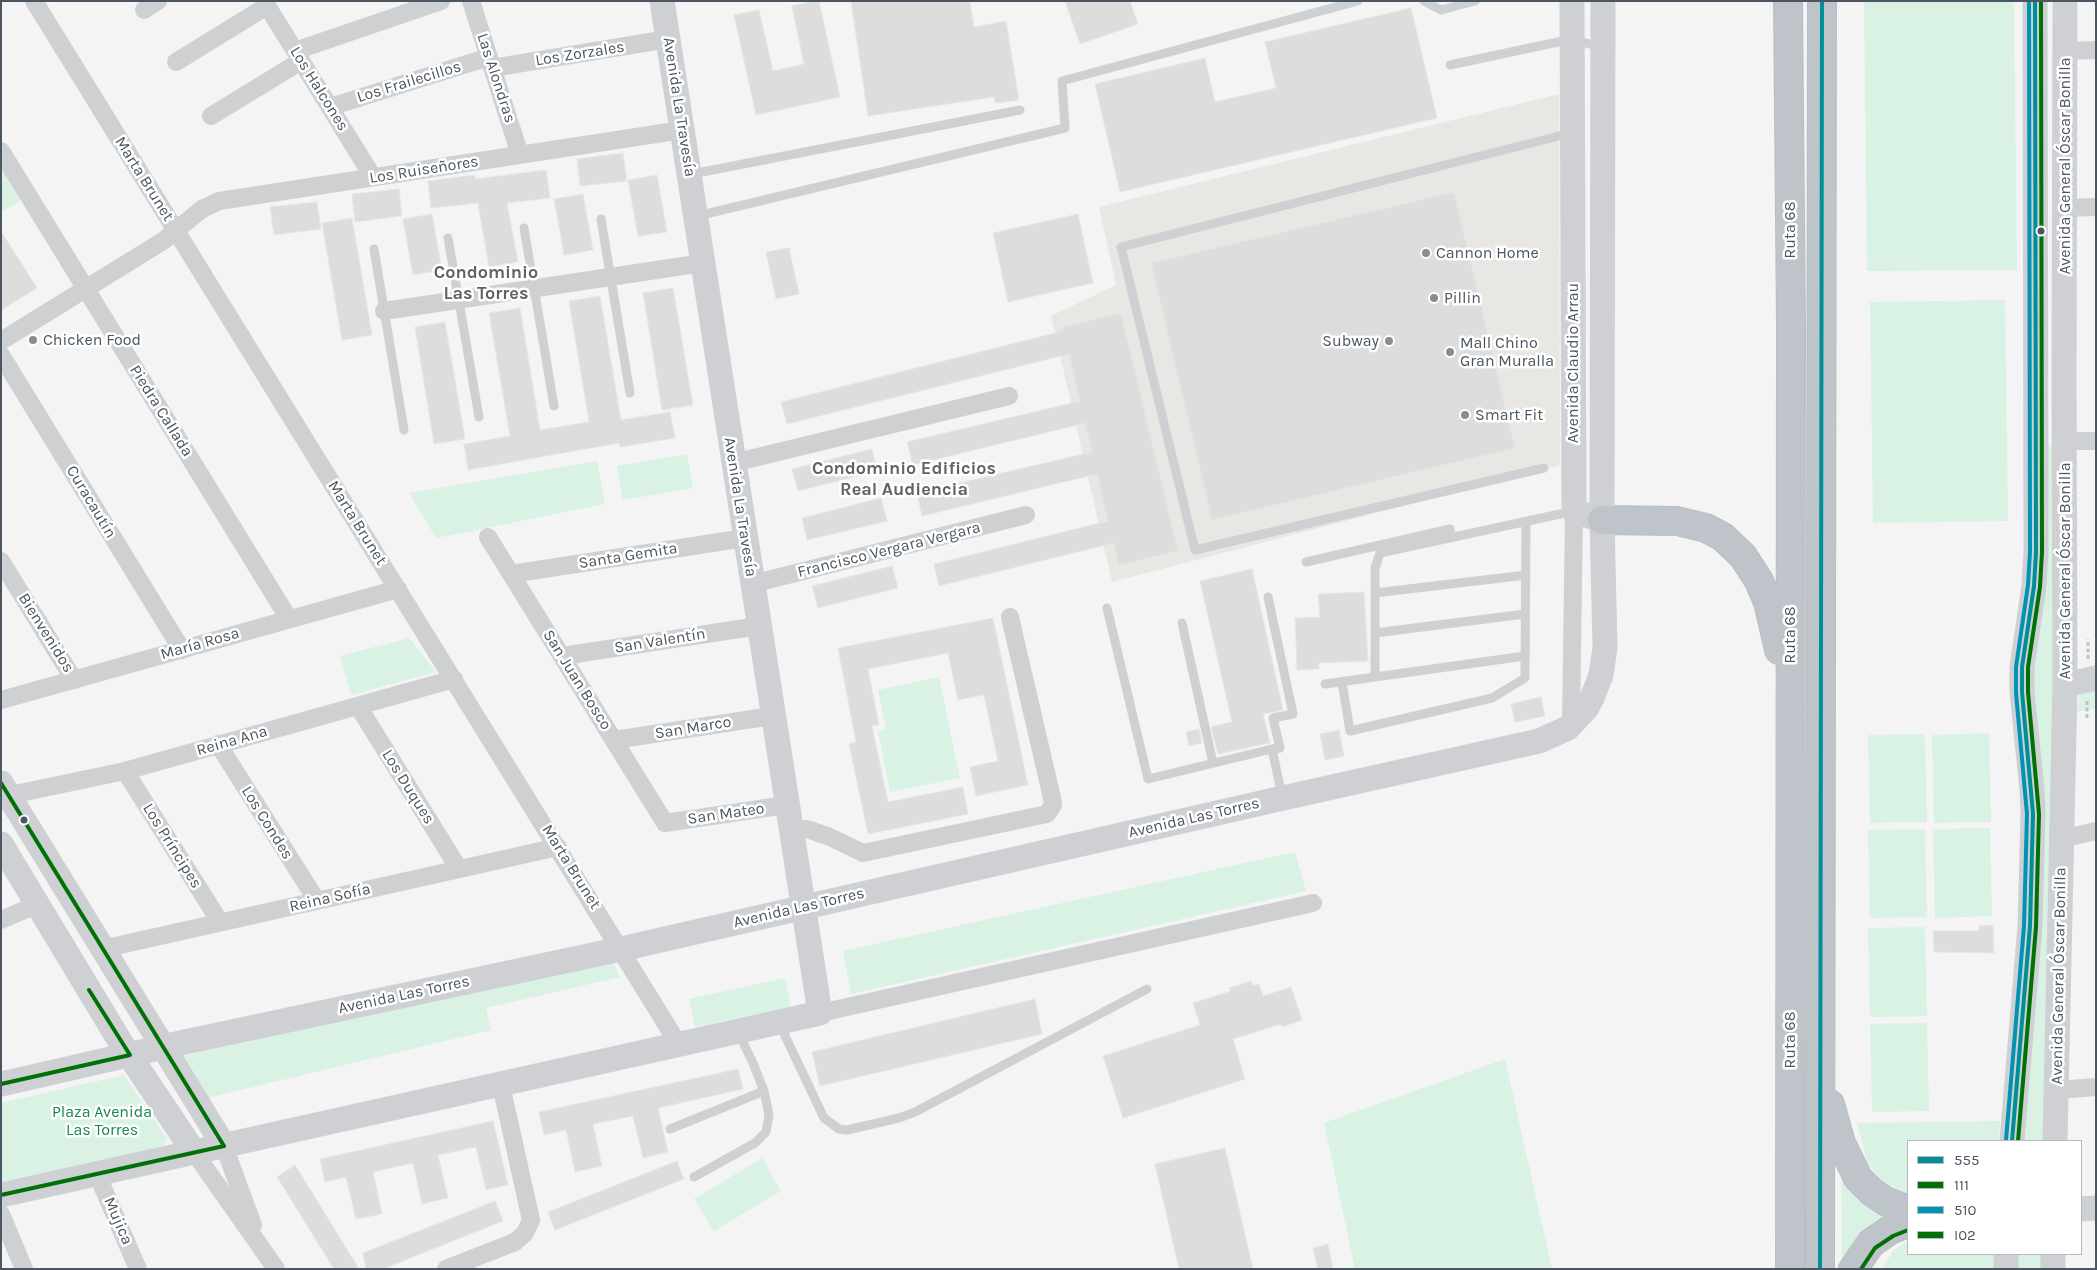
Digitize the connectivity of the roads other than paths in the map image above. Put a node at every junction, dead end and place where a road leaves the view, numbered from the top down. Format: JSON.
{"nodes":[{"id":1,"x":34,"y":1,"type":"edge"},
{"id":2,"x":441,"y":1,"type":"edge"},
{"id":3,"x":471,"y":1,"type":"edge"},
{"id":4,"x":662,"y":1,"type":"edge"},
{"id":5,"x":1358,"y":1,"type":"edge"},
{"id":6,"x":1424,"y":1,"type":"edge"},
{"id":7,"x":1475,"y":1,"type":"edge"},
{"id":8,"x":1572,"y":1,"type":"edge"},
{"id":9,"x":1603,"y":1,"type":"edge"},
{"id":10,"x":1788,"y":1,"type":"edge"},
{"id":11,"x":1822,"y":1,"type":"edge"},
{"id":12,"x":2034,"y":1,"type":"edge"},
{"id":13,"x":2065,"y":1,"type":"edge"},
{"id":14,"x":266,"y":4,"type":"edge"},
{"id":15,"x":668,"y":39,"type":"junction"},
{"id":16,"x":1572,"y":39,"type":"junction"},
{"id":17,"x":1603,"y":48,"type":"junction"},
{"id":18,"x":2096,"y":50,"type":"edge"},
{"id":19,"x":2065,"y":51,"type":"junction"},
{"id":20,"x":298,"y":56,"type":"junction"},
{"id":21,"x":176,"y":62,"type":"dead end"},
{"id":22,"x":491,"y":63,"type":"junction"},
{"id":23,"x":1450,"y":65,"type":"dead end"},
{"id":24,"x":330,"y":107,"type":"junction"},
{"id":25,"x":1020,"y":110,"type":"dead end"},
{"id":26,"x":210,"y":116,"type":"dead end"},
{"id":27,"x":682,"y":130,"type":"junction"},
{"id":28,"x":1572,"y":132,"type":"junction"},
{"id":29,"x":1,"y":151,"type":"edge"},
{"id":30,"x":520,"y":155,"type":"junction"},
{"id":31,"x":689,"y":175,"type":"junction"},
{"id":32,"x":373,"y":177,"type":"junction"},
{"id":33,"x":2065,"y":208,"type":"junction"},
{"id":34,"x":2096,"y":208,"type":"edge"},
{"id":35,"x":696,"y":216,"type":"junction"},
{"id":36,"x":601,"y":219,"type":"dead end"},
{"id":37,"x":524,"y":228,"type":"dead end"},
{"id":38,"x":176,"y":231,"type":"junction"},
{"id":39,"x":448,"y":238,"type":"dead end"},
{"id":40,"x":374,"y":249,"type":"dead end"},
{"id":41,"x":703,"y":263,"type":"junction"},
{"id":42,"x":610,"y":276,"type":"junction"},
{"id":43,"x":534,"y":288,"type":"junction"},
{"id":44,"x":86,"y":289,"type":"junction"},
{"id":45,"x":459,"y":300,"type":"junction"},
{"id":46,"x":384,"y":311,"type":"junction"},
{"id":47,"x":1,"y":341,"type":"edge"},
{"id":48,"x":1,"y":355,"type":"edge"},
{"id":49,"x":2064,"y":378,"type":"junction"},
{"id":50,"x":2035,"y":380,"type":"junction"},
{"id":51,"x":630,"y":393,"type":"dead end"},
{"id":52,"x":1009,"y":396,"type":"dead end"},
{"id":53,"x":554,"y":406,"type":"dead end"},
{"id":54,"x":479,"y":417,"type":"dead end"},
{"id":55,"x":404,"y":430,"type":"dead end"},
{"id":56,"x":2064,"y":441,"type":"junction"},
{"id":57,"x":2096,"y":441,"type":"edge"},
{"id":58,"x":734,"y":463,"type":"junction"},
{"id":59,"x":1544,"y":468,"type":"dead end"},
{"id":60,"x":1574,"y":511,"type":"junction"},
{"id":61,"x":1026,"y":515,"type":"dead end"},
{"id":62,"x":1602,"y":520,"type":"junction"},
{"id":63,"x":1526,"y":522,"type":"junction"},
{"id":64,"x":488,"y":537,"type":"dead end"},
{"id":65,"x":745,"y":538,"type":"junction"},
{"id":66,"x":1451,"y":538,"type":"junction"},
{"id":67,"x":1,"y":561,"type":"edge"},
{"id":68,"x":1306,"y":562,"type":"dead end"},
{"id":69,"x":511,"y":574,"type":"junction"},
{"id":70,"x":1526,"y":574,"type":"junction"},
{"id":71,"x":752,"y":584,"type":"junction"},
{"id":72,"x":398,"y":589,"type":"junction"},
{"id":73,"x":1375,"y":593,"type":"junction"},
{"id":74,"x":1268,"y":597,"type":"dead end"},
{"id":75,"x":1107,"y":608,"type":"dead end"},
{"id":76,"x":1525,"y":614,"type":"junction"},
{"id":77,"x":1010,"y":618,"type":"dead end"},
{"id":78,"x":289,"y":619,"type":"junction"},
{"id":79,"x":1182,"y":623,"type":"dead end"},
{"id":80,"x":758,"y":626,"type":"junction"},
{"id":81,"x":1375,"y":633,"type":"junction"},
{"id":82,"x":182,"y":650,"type":"junction"},
{"id":83,"x":562,"y":656,"type":"junction"},
{"id":84,"x":1525,"y":656,"type":"junction"},
{"id":85,"x":1374,"y":677,"type":"junction"},
{"id":86,"x":2096,"y":678,"type":"edge"},
{"id":87,"x":74,"y":680,"type":"junction"},
{"id":88,"x":454,"y":680,"type":"junction"},
{"id":89,"x":1342,"y":682,"type":"junction"},
{"id":90,"x":1325,"y":684,"type":"dead end"},
{"id":91,"x":2065,"y":685,"type":"junction"},
{"id":92,"x":1790,"y":699,"type":"junction"},
{"id":93,"x":1,"y":700,"type":"edge"},
{"id":94,"x":358,"y":706,"type":"junction"},
{"id":95,"x":772,"y":716,"type":"junction"},
{"id":96,"x":1579,"y":717,"type":"junction"},
{"id":97,"x":614,"y":740,"type":"junction"},
{"id":98,"x":218,"y":744,"type":"junction"},
{"id":99,"x":1272,"y":749,"type":"junction"},
{"id":100,"x":1213,"y":763,"type":"junction"},
{"id":101,"x":125,"y":771,"type":"junction"},
{"id":102,"x":4,"y":792,"type":"edge"},
{"id":103,"x":1283,"y":798,"type":"junction"},
{"id":104,"x":786,"y":805,"type":"junction"},
{"id":105,"x":666,"y":823,"type":"joint"},
{"id":106,"x":790,"y":831,"type":"junction"},
{"id":107,"x":2096,"y":831,"type":"edge"},
{"id":108,"x":2061,"y":839,"type":"junction"},
{"id":109,"x":1,"y":844,"type":"edge"},
{"id":110,"x":558,"y":847,"type":"junction"},
{"id":111,"x":459,"y":869,"type":"junction"},
{"id":112,"x":317,"y":901,"type":"junction"},
{"id":113,"x":1313,"y":903,"type":"dead end"},
{"id":114,"x":38,"y":904,"type":"junction"},
{"id":115,"x":802,"y":907,"type":"junction"},
{"id":116,"x":1,"y":920,"type":"edge"},
{"id":117,"x":220,"y":922,"type":"junction"},
{"id":118,"x":2030,"y":926,"type":"junction"},
{"id":119,"x":621,"y":948,"type":"junction"},
{"id":120,"x":102,"y":949,"type":"junction"},
{"id":121,"x":2059,"y":965,"type":"junction"},
{"id":122,"x":1147,"y":989,"type":"dead end"},
{"id":123,"x":820,"y":1013,"type":"junction"},
{"id":124,"x":778,"y":1022,"type":"junction"},
{"id":125,"x":738,"y":1031,"type":"junction"},
{"id":126,"x":680,"y":1045,"type":"junction"},
{"id":127,"x":164,"y":1047,"type":"junction"},
{"id":128,"x":130,"y":1055,"type":"junction"},
{"id":129,"x":1821,"y":1061,"type":"junction"},
{"id":130,"x":1,"y":1084,"type":"edge"},
{"id":131,"x":501,"y":1084,"type":"junction"},
{"id":132,"x":2096,"y":1087,"type":"edge"},
{"id":133,"x":2057,"y":1090,"type":"junction"},
{"id":134,"x":764,"y":1091,"type":"junction"},
{"id":135,"x":670,"y":1129,"type":"dead end"},
{"id":136,"x":2012,"y":1140,"type":"edge"},
{"id":137,"x":2055,"y":1140,"type":"edge"},
{"id":138,"x":224,"y":1146,"type":"junction"},
{"id":139,"x":194,"y":1152,"type":"junction"},
{"id":140,"x":98,"y":1174,"type":"junction"},
{"id":141,"x":694,"y":1177,"type":"dead end"},
{"id":142,"x":1,"y":1195,"type":"edge"},
{"id":143,"x":2096,"y":1208,"type":"edge"},
{"id":144,"x":2082,"y":1209,"type":"edge"},
{"id":145,"x":1907,"y":1210,"type":"edge"},
{"id":146,"x":1,"y":1214,"type":"edge"},
{"id":147,"x":1907,"y":1223,"type":"edge"},
{"id":148,"x":261,"y":1247,"type":"junction"},
{"id":149,"x":2006,"y":1255,"type":"edge"},
{"id":150,"x":2053,"y":1255,"type":"edge"},
{"id":151,"x":24,"y":1269,"type":"edge"},
{"id":152,"x":138,"y":1269,"type":"edge"},
{"id":153,"x":276,"y":1269,"type":"edge"},
{"id":154,"x":446,"y":1269,"type":"edge"},
{"id":155,"x":1790,"y":1269,"type":"edge"},
{"id":156,"x":1820,"y":1269,"type":"edge"},
{"id":157,"x":1853,"y":1269,"type":"edge"},
{"id":158,"x":2006,"y":1269,"type":"edge"},
{"id":159,"x":2053,"y":1269,"type":"edge"}],
"edges":[{"from":1,"to":38,"type":"street","name":"Marta Brunet"},
{"from":2,"to":20,"type":"street"},
{"from":3,"to":22,"type":"street","name":"Las Alondras"},
{"from":4,"to":15,"type":"street","name":"Avenida La Travesía"},
{"from":5,"to":35,"type":"lane"},
{"from":6,"to":7,"type":"lane"},
{"from":8,"to":16,"type":"street","name":"Avenida Claudio Arrau"},
{"from":9,"to":17,"type":"street","name":"Avenida Claudio Arrau"},
{"from":10,"to":92,"type":"highway","name":"Ruta 68"},
{"from":11,"to":129,"type":"highway","name":"Ruta 68"},
{"from":12,"to":50,"type":"street","name":"Avenida General Óscar Bonilla"},
{"from":13,"to":19,"type":"street","name":"Avenida General Óscar Bonilla"},
{"from":14,"to":20,"type":"street","name":"Los Halcones"},
{"from":14,"to":21,"type":"street"},
{"from":15,"to":22,"type":"street","name":"Los Zorzales"},
{"from":15,"to":27,"type":"street","name":"Avenida La Travesía"},
{"from":16,"to":17,"type":"lane"},
{"from":16,"to":23,"type":"lane"},
{"from":16,"to":28,"type":"street","name":"Avenida Claudio Arrau"},
{"from":17,"to":62,"type":"street","name":"Avenida Claudio Arrau"},
{"from":18,"to":19,"type":"street"},
{"from":19,"to":33,"type":"street","name":"Avenida General Óscar Bonilla"},
{"from":20,"to":24,"type":"street","name":"Los Halcones"},
{"from":20,"to":26,"type":"street"},
{"from":22,"to":24,"type":"street","name":"Los Frailecillos"},
{"from":22,"to":30,"type":"street","name":"Las Alondras"},
{"from":24,"to":32,"type":"street","name":"Los Halcones"},
{"from":25,"to":31,"type":"lane"},
{"from":27,"to":30,"type":"street","name":"Los Ruiseñores"},
{"from":27,"to":31,"type":"street","name":"Avenida La Travesía"},
{"from":28,"to":59,"type":"lane"},
{"from":28,"to":60,"type":"street","name":"Avenida Claudio Arrau"},
{"from":29,"to":44,"type":"street","name":"Piedra Callada"},
{"from":30,"to":32,"type":"street","name":"Los Ruiseñores"},
{"from":31,"to":35,"type":"street","name":"Avenida La Travesía"},
{"from":32,"to":38,"type":"street","name":"Los Ruiseñores"},
{"from":33,"to":34,"type":"street"},
{"from":33,"to":49,"type":"street","name":"Avenida General Óscar Bonilla"},
{"from":35,"to":41,"type":"street","name":"Avenida La Travesía"},
{"from":36,"to":42,"type":"lane"},
{"from":37,"to":43,"type":"lane"},
{"from":38,"to":44,"type":"street","name":"Los Ruiseñores"},
{"from":38,"to":72,"type":"street","name":"Marta Brunet"},
{"from":39,"to":45,"type":"lane"},
{"from":40,"to":46,"type":"lane"},
{"from":41,"to":42,"type":"street"},
{"from":41,"to":58,"type":"street","name":"Avenida La Travesía"},
{"from":42,"to":43,"type":"street"},
{"from":42,"to":51,"type":"lane"},
{"from":43,"to":45,"type":"street"},
{"from":43,"to":53,"type":"lane"},
{"from":44,"to":47,"type":"street","name":"Los Ruiseñores"},
{"from":44,"to":78,"type":"street","name":"Piedra Callada"},
{"from":45,"to":46,"type":"street"},
{"from":45,"to":54,"type":"lane"},
{"from":46,"to":55,"type":"lane"},
{"from":48,"to":82,"type":"street","name":"Curacautín"},
{"from":49,"to":50,"type":"street"},
{"from":49,"to":56,"type":"street","name":"Avenida General Óscar Bonilla"},
{"from":50,"to":118,"type":"street","name":"Avenida General Óscar Bonilla"},
{"from":52,"to":58,"type":"street"},
{"from":56,"to":57,"type":"street"},
{"from":56,"to":91,"type":"street","name":"Avenida General Óscar Bonilla"},
{"from":58,"to":65,"type":"street","name":"Avenida La Travesía"},
{"from":60,"to":62,"type":"street"},
{"from":60,"to":63,"type":"lane"},
{"from":60,"to":96,"type":"street","name":"Avenida Claudio Arrau"},
{"from":61,"to":71,"type":"street","name":"Francisco Vergara Vergara"},
{"from":62,"to":92,"type":"highway"},
{"from":62,"to":96,"type":"street","name":"Avenida Claudio Arrau"},
{"from":63,"to":66,"type":"lane"},
{"from":63,"to":70,"type":"lane"},
{"from":64,"to":69,"type":"street","name":"San Juan Bosco"},
{"from":65,"to":69,"type":"street","name":"Santa Gemita"},
{"from":65,"to":71,"type":"street","name":"Avenida La Travesía"},
{"from":66,"to":68,"type":"lane"},
{"from":66,"to":73,"type":"lane"},
{"from":67,"to":87,"type":"street","name":"Bienvenidos"},
{"from":69,"to":83,"type":"street","name":"San Juan Bosco"},
{"from":70,"to":73,"type":"lane"},
{"from":70,"to":76,"type":"lane"},
{"from":71,"to":80,"type":"street","name":"Avenida La Travesía"},
{"from":72,"to":78,"type":"street","name":"María Rosa"},
{"from":72,"to":88,"type":"street","name":"Marta Brunet"},
{"from":73,"to":81,"type":"lane"},
{"from":74,"to":99,"type":"lane"},
{"from":75,"to":100,"type":"lane"},
{"from":76,"to":81,"type":"lane"},
{"from":76,"to":84,"type":"lane"},
{"from":77,"to":106,"type":"street"},
{"from":78,"to":82,"type":"street","name":"María Rosa"},
{"from":79,"to":100,"type":"lane"},
{"from":80,"to":83,"type":"street","name":"San Valentín"},
{"from":80,"to":95,"type":"street","name":"Avenida La Travesía"},
{"from":81,"to":85,"type":"lane"},
{"from":82,"to":87,"type":"street","name":"María Rosa"},
{"from":83,"to":97,"type":"street","name":"San Juan Bosco"},
{"from":84,"to":85,"type":"lane"},
{"from":84,"to":89,"type":"lane"},
{"from":85,"to":89,"type":"lane"},
{"from":86,"to":91,"type":"street"},
{"from":87,"to":93,"type":"street","name":"María Rosa"},
{"from":88,"to":94,"type":"street","name":"Reina Ana"},
{"from":88,"to":110,"type":"street","name":"Marta Brunet"},
{"from":89,"to":90,"type":"lane"},
{"from":91,"to":108,"type":"street","name":"Avenida General Óscar Bonilla"},
{"from":92,"to":155,"type":"highway","name":"Ruta 68"},
{"from":94,"to":98,"type":"street","name":"Reina Ana"},
{"from":94,"to":111,"type":"street","name":"Los Duques"},
{"from":95,"to":97,"type":"street","name":"San Marco"},
{"from":95,"to":104,"type":"street","name":"Avenida La Travesía"},
{"from":96,"to":103,"type":"street","name":"Avenida Las Torres"},
{"from":97,"to":105,"type":"street","name":"San Juan Bosco"},
{"from":98,"to":101,"type":"street","name":"Reina Ana"},
{"from":98,"to":112,"type":"street","name":"Los Condes"},
{"from":99,"to":100,"type":"lane"},
{"from":99,"to":103,"type":"lane"},
{"from":101,"to":102,"type":"street","name":"Reina Ana"},
{"from":101,"to":117,"type":"street","name":"Los Príncipes"},
{"from":102,"to":120,"type":"street"},
{"from":103,"to":115,"type":"street","name":"Avenida Las Torres"},
{"from":104,"to":105,"type":"street","name":"San Mateo"},
{"from":104,"to":106,"type":"street","name":"Avenida La Travesía"},
{"from":106,"to":115,"type":"street","name":"Avenida La Travesía"},
{"from":107,"to":108,"type":"street"},
{"from":108,"to":121,"type":"street","name":"Avenida General Óscar Bonilla"},
{"from":109,"to":114,"type":"street"},
{"from":110,"to":111,"type":"street","name":"Reina Sofía"},
{"from":110,"to":119,"type":"street","name":"Marta Brunet"},
{"from":111,"to":112,"type":"street","name":"Reina Sofía"},
{"from":112,"to":117,"type":"street","name":"Reina Sofía"},
{"from":113,"to":123,"type":"street"},
{"from":114,"to":116,"type":"street"},
{"from":114,"to":128,"type":"street"},
{"from":115,"to":119,"type":"street","name":"Avenida Las Torres"},
{"from":115,"to":123,"type":"street","name":"Avenida La Travesía"},
{"from":117,"to":120,"type":"street","name":"Reina Sofía"},
{"from":118,"to":121,"type":"street"},
{"from":118,"to":136,"type":"street","name":"Avenida General Óscar Bonilla"},
{"from":119,"to":126,"type":"street","name":"Marta Brunet"},
{"from":119,"to":127,"type":"street","name":"Avenida Las Torres"},
{"from":120,"to":127,"type":"street"},
{"from":121,"to":133,"type":"street","name":"Avenida General Óscar Bonilla"},
{"from":122,"to":124,"type":"lane"},
{"from":123,"to":124,"type":"street"},
{"from":124,"to":125,"type":"street"},
{"from":125,"to":126,"type":"street"},
{"from":125,"to":134,"type":"lane"},
{"from":126,"to":131,"type":"street"},
{"from":127,"to":128,"type":"street","name":"Avenida Las Torres"},
{"from":127,"to":138,"type":"street"},
{"from":128,"to":130,"type":"street","name":"Avenida Las Torres"},
{"from":128,"to":139,"type":"street"},
{"from":129,"to":145,"type":"highway"},
{"from":129,"to":156,"type":"highway","name":"Ruta 68"},
{"from":131,"to":138,"type":"street"},
{"from":131,"to":154,"type":"street"},
{"from":132,"to":133,"type":"street"},
{"from":133,"to":137,"type":"street","name":"Avenida General Óscar Bonilla"},
{"from":134,"to":135,"type":"lane"},
{"from":134,"to":141,"type":"lane"},
{"from":138,"to":139,"type":"street"},
{"from":138,"to":148,"type":"street"},
{"from":139,"to":140,"type":"street"},
{"from":139,"to":148,"type":"street"},
{"from":140,"to":142,"type":"street"},
{"from":140,"to":152,"type":"street","name":"Mujica"},
{"from":143,"to":144,"type":"street"},
{"from":146,"to":151,"type":"street"},
{"from":147,"to":157,"type":"highway"},
{"from":148,"to":153,"type":"street"},
{"from":149,"to":158,"type":"street"},
{"from":150,"to":159,"type":"street"}]}
